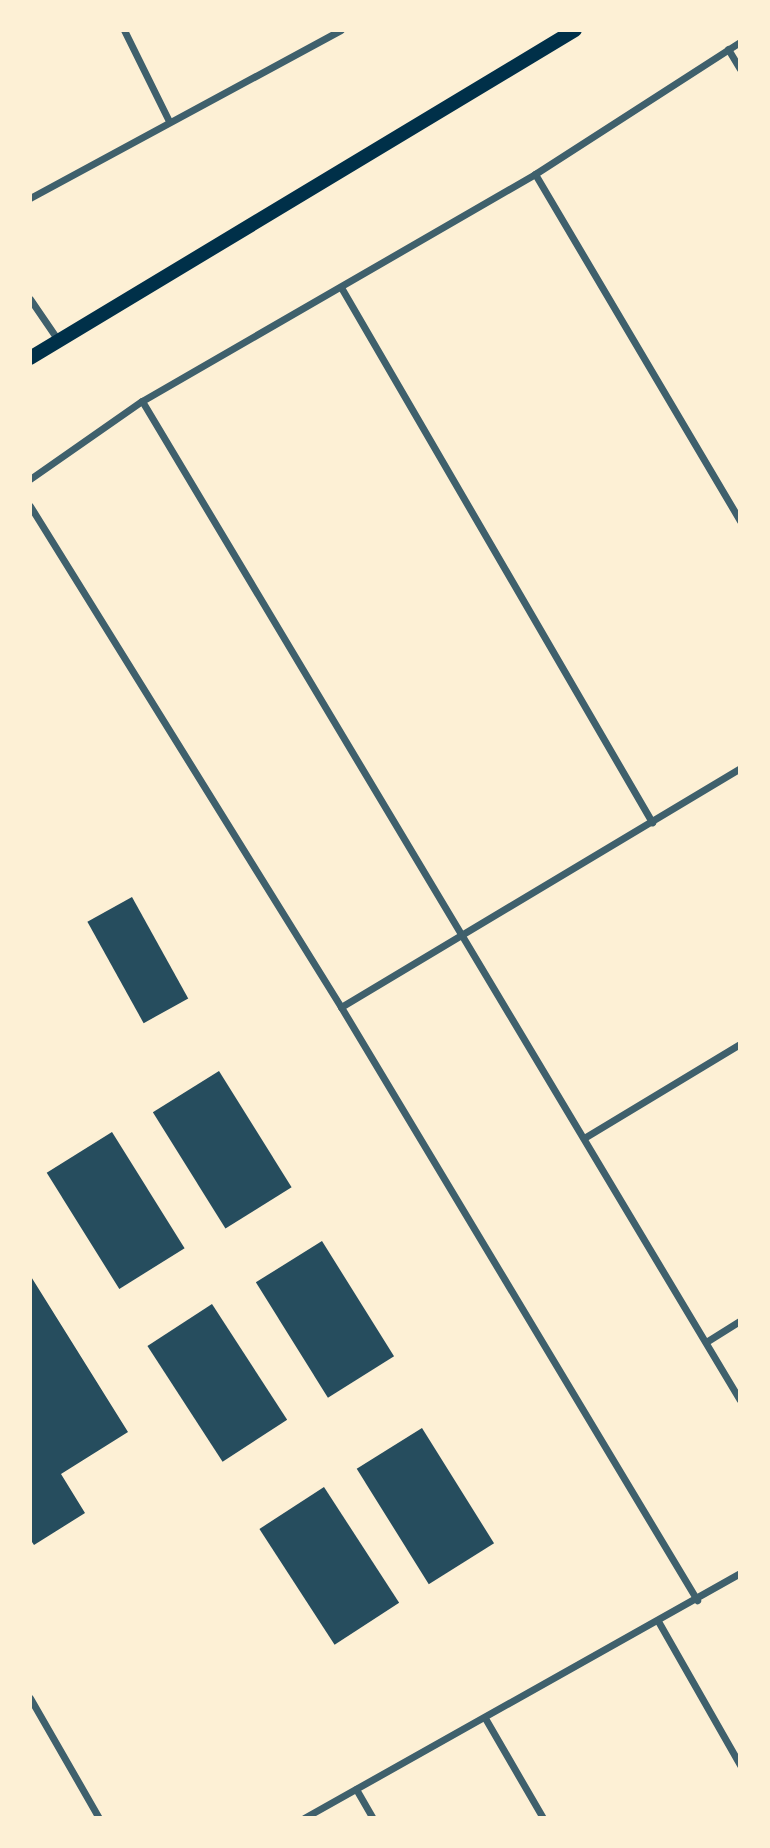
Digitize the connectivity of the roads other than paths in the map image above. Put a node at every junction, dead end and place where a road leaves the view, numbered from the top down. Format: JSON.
{"nodes":[{"id":1,"x":124,"y":30,"type":"edge"},
{"id":2,"x":341,"y":30,"type":"edge"},
{"id":3,"x":575,"y":30,"type":"edge"},
{"id":4,"x":740,"y":42,"type":"edge"},
{"id":5,"x":728,"y":49,"type":"junction"},
{"id":6,"x":740,"y":69,"type":"edge"},
{"id":7,"x":169,"y":121,"type":"junction"},
{"id":8,"x":535,"y":174,"type":"junction"},
{"id":9,"x":30,"y":198,"type":"edge"},
{"id":10,"x":342,"y":289,"type":"junction"},
{"id":11,"x":30,"y":299,"type":"edge"},
{"id":12,"x":58,"y":340,"type":"junction"},
{"id":13,"x":30,"y":358,"type":"edge"},
{"id":14,"x":142,"y":401,"type":"junction"},
{"id":15,"x":30,"y":479,"type":"edge"},
{"id":16,"x":30,"y":506,"type":"edge"},
{"id":17,"x":740,"y":521,"type":"edge"},
{"id":18,"x":740,"y":768,"type":"edge"},
{"id":19,"x":652,"y":822,"type":"junction"},
{"id":20,"x":462,"y":935,"type":"junction"},
{"id":21,"x":341,"y":1007,"type":"junction"},
{"id":22,"x":740,"y":1044,"type":"edge"},
{"id":23,"x":584,"y":1139,"type":"junction"},
{"id":24,"x":740,"y":1321,"type":"edge"},
{"id":25,"x":706,"y":1342,"type":"junction"},
{"id":26,"x":740,"y":1399,"type":"edge"},
{"id":27,"x":740,"y":1573,"type":"edge"},
{"id":28,"x":697,"y":1600,"type":"junction"},
{"id":29,"x":658,"y":1622,"type":"junction"},
{"id":30,"x":30,"y":1698,"type":"edge"},
{"id":31,"x":485,"y":1718,"type":"junction"},
{"id":32,"x":740,"y":1765,"type":"edge"},
{"id":33,"x":356,"y":1789,"type":"junction"},
{"id":34,"x":99,"y":1818,"type":"edge"},
{"id":35,"x":304,"y":1818,"type":"edge"},
{"id":36,"x":373,"y":1818,"type":"edge"},
{"id":37,"x":543,"y":1818,"type":"edge"}],
"edges":[{"from":1,"to":7,"type":"street"},
{"from":2,"to":7,"type":"street"},
{"from":3,"to":12,"type":"main road"},
{"from":4,"to":5,"type":"street"},
{"from":5,"to":6,"type":"street"},
{"from":5,"to":8,"type":"street"},
{"from":7,"to":9,"type":"street"},
{"from":8,"to":10,"type":"street"},
{"from":8,"to":17,"type":"street"},
{"from":10,"to":14,"type":"street"},
{"from":10,"to":19,"type":"street"},
{"from":11,"to":12,"type":"street"},
{"from":12,"to":13,"type":"main road"},
{"from":14,"to":15,"type":"street"},
{"from":14,"to":20,"type":"street"},
{"from":16,"to":21,"type":"street"},
{"from":18,"to":19,"type":"street"},
{"from":19,"to":20,"type":"street"},
{"from":20,"to":21,"type":"street"},
{"from":20,"to":23,"type":"street"},
{"from":21,"to":28,"type":"street"},
{"from":22,"to":23,"type":"street"},
{"from":23,"to":25,"type":"street"},
{"from":24,"to":25,"type":"street"},
{"from":25,"to":26,"type":"street"},
{"from":27,"to":28,"type":"street"},
{"from":28,"to":29,"type":"street"},
{"from":29,"to":31,"type":"street"},
{"from":29,"to":32,"type":"street"},
{"from":30,"to":34,"type":"street"},
{"from":31,"to":33,"type":"street"},
{"from":31,"to":37,"type":"street"},
{"from":33,"to":35,"type":"street"},
{"from":33,"to":36,"type":"street"}]}
